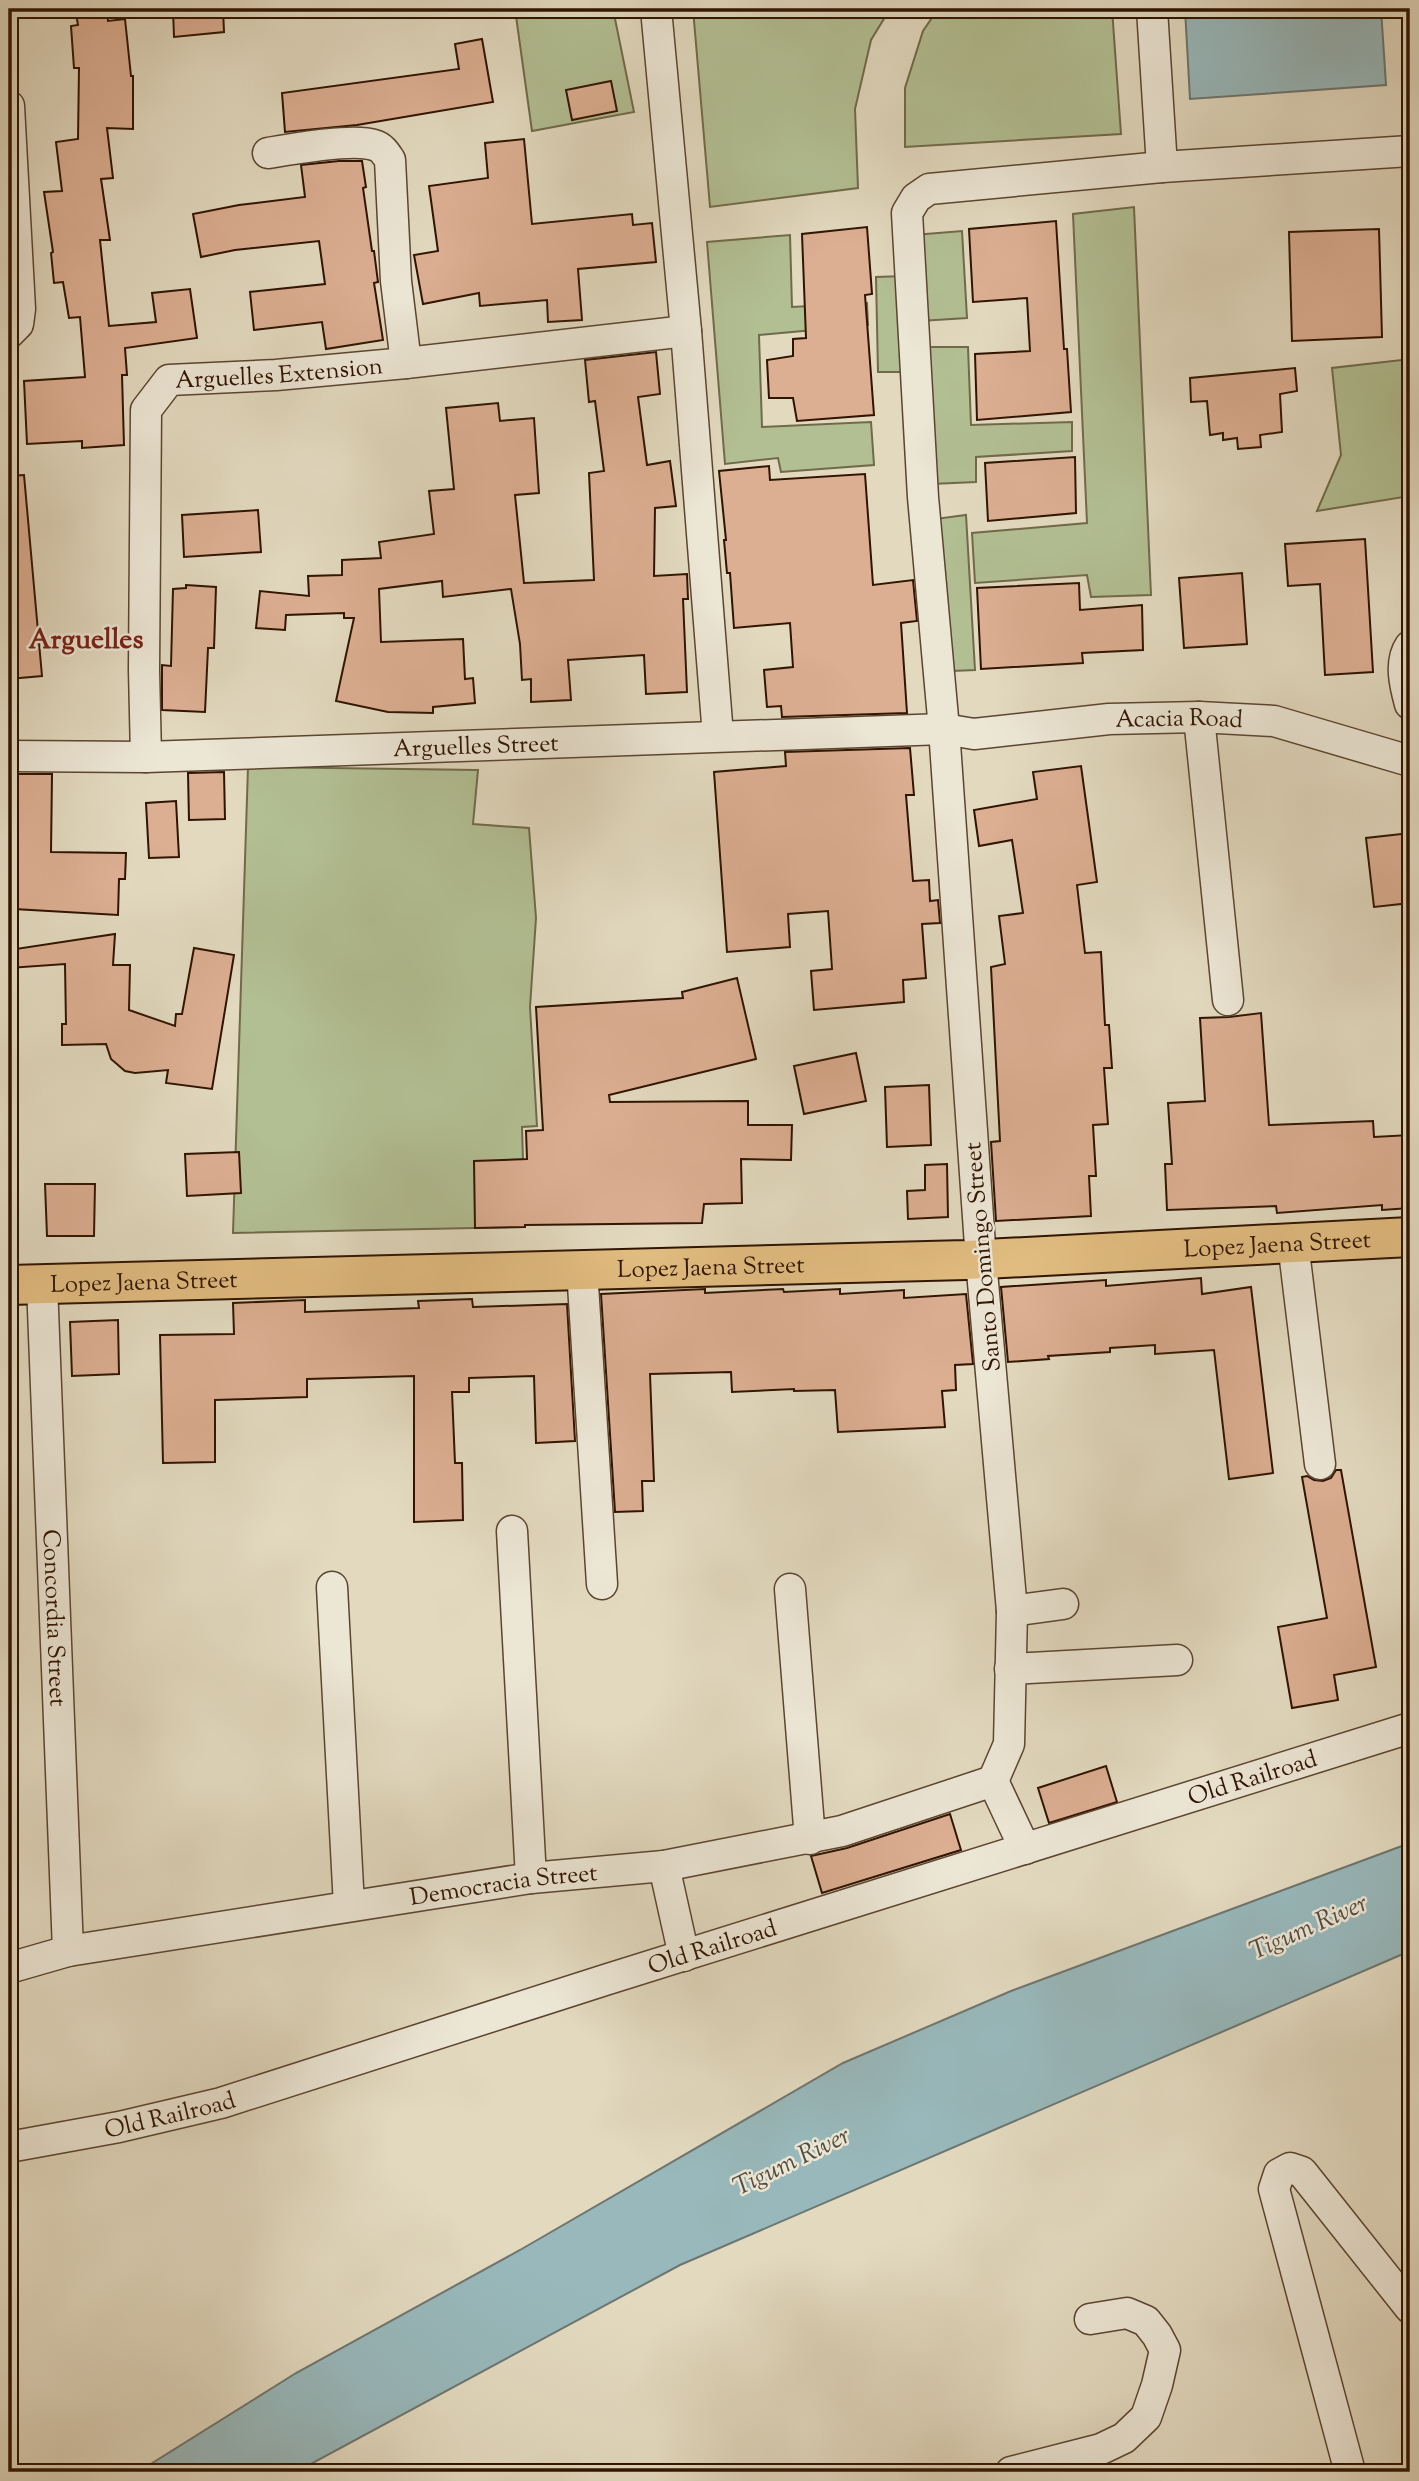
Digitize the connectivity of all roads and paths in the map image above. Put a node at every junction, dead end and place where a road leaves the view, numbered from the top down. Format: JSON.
{"nodes":[{"id":1,"x":656,"y":9,"type":"edge"},
{"id":2,"x":1152,"y":9,"type":"edge"},
{"id":3,"x":9,"y":106,"type":"edge"},
{"id":4,"x":1410,"y":151,"type":"edge"},
{"id":5,"x":268,"y":153,"type":"dead end"},
{"id":6,"x":1162,"y":167,"type":"junction"},
{"id":7,"x":686,"y":331,"type":"junction"},
{"id":8,"x":9,"y":333,"type":"edge"},
{"id":9,"x":406,"y":363,"type":"junction"},
{"id":10,"x":1410,"y":646,"type":"edge"},
{"id":11,"x":1410,"y":704,"type":"edge"},
{"id":12,"x":1199,"y":717,"type":"junction"},
{"id":13,"x":944,"y":729,"type":"junction"},
{"id":14,"x":718,"y":736,"type":"junction"},
{"id":15,"x":9,"y":755,"type":"edge"},
{"id":16,"x":146,"y":757,"type":"junction"},
{"id":17,"x":1410,"y":761,"type":"edge"},
{"id":18,"x":1228,"y":1000,"type":"dead end"},
{"id":19,"x":1293,"y":1243,"type":"junction"},
{"id":20,"x":1409,"y":1245,"type":"edge"},
{"id":21,"x":981,"y":1259,"type":"junction"},
{"id":22,"x":582,"y":1269,"type":"junction"},
{"id":23,"x":25,"y":1285,"type":"edge"},
{"id":24,"x":1320,"y":1464,"type":"dead end"},
{"id":25,"x":512,"y":1531,"type":"dead end"},
{"id":26,"x":601,"y":1584,"type":"dead end"},
{"id":27,"x":332,"y":1587,"type":"dead end"},
{"id":28,"x":790,"y":1589,"type":"dead end"},
{"id":29,"x":1063,"y":1604,"type":"dead end"},
{"id":30,"x":1012,"y":1611,"type":"junction"},
{"id":31,"x":1177,"y":1660,"type":"dead end"},
{"id":32,"x":1010,"y":1669,"type":"junction"},
{"id":33,"x":1410,"y":1728,"type":"edge"},
{"id":34,"x":993,"y":1780,"type":"junction"},
{"id":35,"x":810,"y":1839,"type":"junction"},
{"id":36,"x":1025,"y":1849,"type":"junction"},
{"id":37,"x":664,"y":1866,"type":"junction"},
{"id":38,"x":531,"y":1878,"type":"junction"},
{"id":39,"x":349,"y":1906,"type":"junction"},
{"id":40,"x":68,"y":1951,"type":"junction"},
{"id":41,"x":684,"y":1956,"type":"junction"},
{"id":42,"x":9,"y":1968,"type":"edge"},
{"id":43,"x":9,"y":2147,"type":"edge"},
{"id":44,"x":1410,"y":2308,"type":"edge"},
{"id":45,"x":1090,"y":2319,"type":"dead end"},
{"id":46,"x":1011,"y":2472,"type":"edge"},
{"id":47,"x":1350,"y":2472,"type":"edge"}],
"edges":[{"from":1,"to":7,"type":"street"},
{"from":2,"to":6,"type":"street"},
{"from":3,"to":8,"type":"street"},
{"from":4,"to":6,"type":"street","name":"Santo Domingo Street"},
{"from":5,"to":9,"type":"street"},
{"from":6,"to":13,"type":"street","name":"Santo Domingo Street"},
{"from":7,"to":9,"type":"street","name":"Arguelles Extension"},
{"from":7,"to":14,"type":"street"},
{"from":9,"to":16,"type":"street","name":"Arguelles Extension"},
{"from":10,"to":11,"type":"street"},
{"from":12,"to":13,"type":"street","name":"Acacia Road"},
{"from":12,"to":17,"type":"street","name":"Acacia Road"},
{"from":12,"to":18,"type":"street"},
{"from":13,"to":14,"type":"street","name":"Arguelles Street"},
{"from":13,"to":21,"type":"street","name":"Santo Domingo Street"},
{"from":14,"to":16,"type":"street","name":"Arguelles Street"},
{"from":15,"to":16,"type":"street","name":"Arguelles Street"},
{"from":19,"to":20,"type":"main road","name":"Lopez Jaena Street"},
{"from":19,"to":21,"type":"main road","name":"Lopez Jaena Street"},
{"from":19,"to":24,"type":"street"},
{"from":21,"to":22,"type":"main road","name":"Lopez Jaena Street"},
{"from":21,"to":30,"type":"street","name":"Santo Domingo Street"},
{"from":22,"to":23,"type":"main road","name":"Lopez Jaena Street"},
{"from":22,"to":26,"type":"street"},
{"from":23,"to":40,"type":"street","name":"Concordia Street"},
{"from":25,"to":38,"type":"street"},
{"from":27,"to":39,"type":"street"},
{"from":28,"to":35,"type":"street"},
{"from":29,"to":30,"type":"street"},
{"from":30,"to":32,"type":"street","name":"Santo Domingo Street"},
{"from":31,"to":32,"type":"street"},
{"from":32,"to":34,"type":"street","name":"Santo Domingo Street"},
{"from":33,"to":36,"type":"street","name":"Old Railroad"},
{"from":34,"to":35,"type":"street","name":"Democracia Street"},
{"from":34,"to":36,"type":"street"},
{"from":35,"to":37,"type":"street","name":"Democracia Street"},
{"from":36,"to":41,"type":"street","name":"Old Railroad"},
{"from":37,"to":38,"type":"street","name":"Democracia Street"},
{"from":37,"to":41,"type":"street"},
{"from":38,"to":39,"type":"street","name":"Democracia Street"},
{"from":39,"to":40,"type":"street","name":"Democracia Street"},
{"from":40,"to":42,"type":"street","name":"Democracia Street"},
{"from":41,"to":43,"type":"street","name":"Old Railroad"},
{"from":44,"to":47,"type":"street"},
{"from":45,"to":46,"type":"street"}]}
